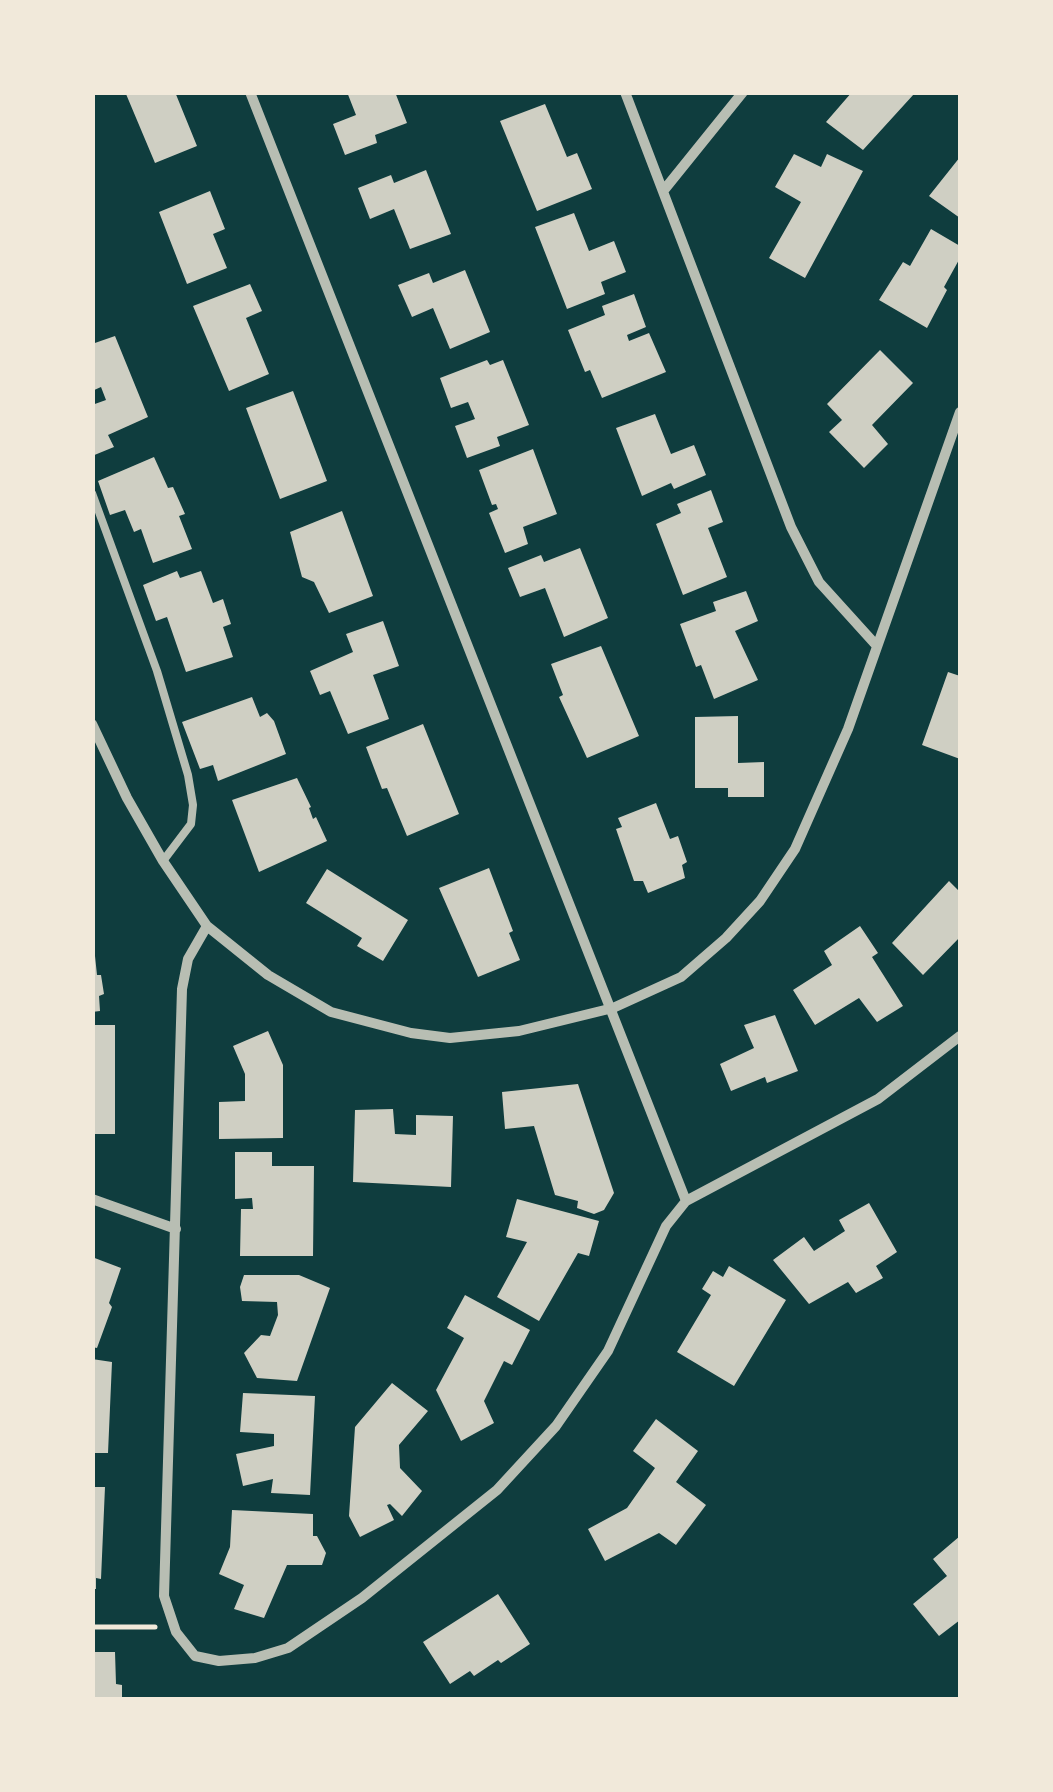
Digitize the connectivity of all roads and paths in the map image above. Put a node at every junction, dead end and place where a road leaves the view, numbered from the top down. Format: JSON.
{"nodes":[{"id":1,"x":250,"y":92,"type":"edge"},
{"id":2,"x":625,"y":92,"type":"edge"},
{"id":3,"x":743,"y":92,"type":"edge"},
{"id":4,"x":664,"y":190,"type":"junction"},
{"id":5,"x":960,"y":412,"type":"edge"},
{"id":6,"x":92,"y":493,"type":"edge"},
{"id":7,"x":876,"y":645,"type":"junction"},
{"id":8,"x":92,"y":724,"type":"edge"},
{"id":9,"x":164,"y":861,"type":"junction"},
{"id":10,"x":207,"y":926,"type":"junction"},
{"id":11,"x":613,"y":1008,"type":"junction"},
{"id":12,"x":960,"y":1036,"type":"edge"},
{"id":13,"x":92,"y":1199,"type":"edge"},
{"id":14,"x":686,"y":1201,"type":"junction"},
{"id":15,"x":176,"y":1229,"type":"junction"},
{"id":16,"x":173,"y":1624,"type":"junction"},
{"id":17,"x":92,"y":1627,"type":"edge"}],
"edges":[{"from":1,"to":11,"type":"street"},
{"from":2,"to":4,"type":"street"},
{"from":3,"to":4,"type":"street"},
{"from":4,"to":7,"type":"street"},
{"from":5,"to":7,"type":"street"},
{"from":6,"to":9,"type":"lane"},
{"from":7,"to":11,"type":"street"},
{"from":8,"to":9,"type":"street"},
{"from":9,"to":10,"type":"street"},
{"from":10,"to":11,"type":"street"},
{"from":10,"to":15,"type":"street"},
{"from":11,"to":14,"type":"street"},
{"from":12,"to":14,"type":"street"},
{"from":13,"to":15,"type":"street"},
{"from":14,"to":16,"type":"street"},
{"from":15,"to":16,"type":"street"},
{"from":16,"to":17,"type":"path"}]}
